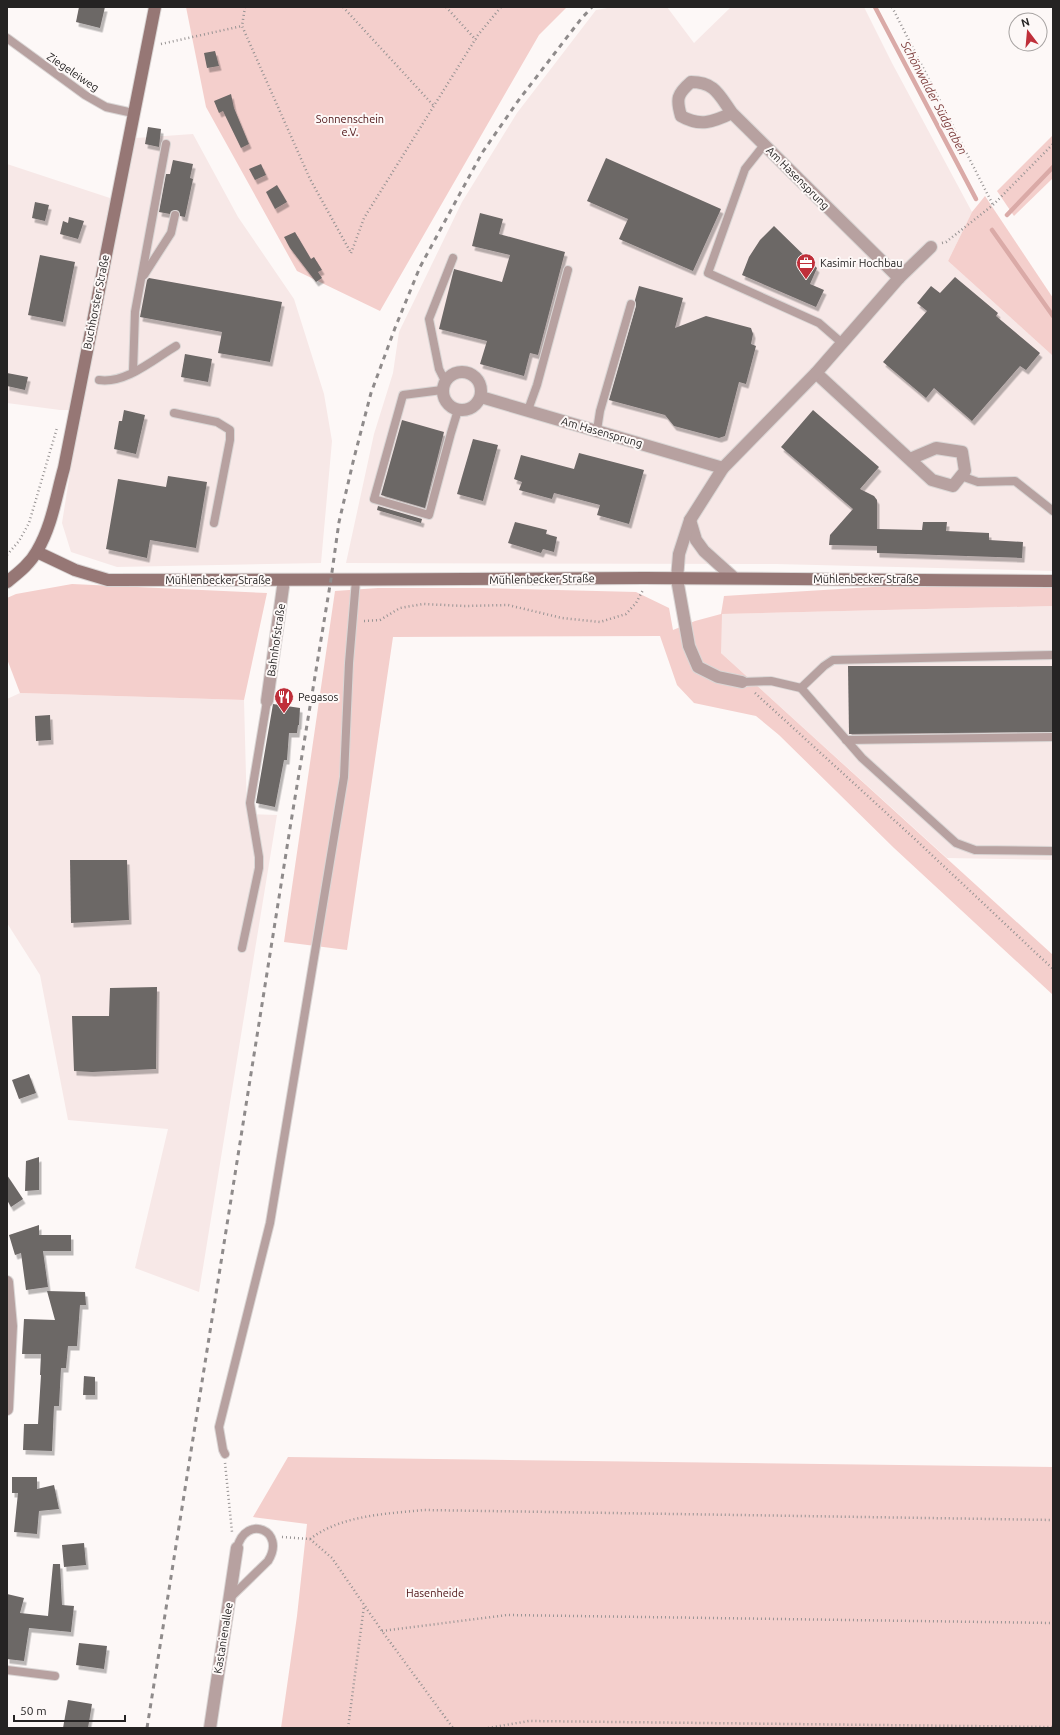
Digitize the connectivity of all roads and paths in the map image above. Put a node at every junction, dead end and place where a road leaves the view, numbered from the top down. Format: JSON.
{"nodes":[{"id":1,"x":155,"y":7,"type":"edge"},
{"id":2,"x":245,"y":7,"type":"edge"},
{"id":3,"x":343,"y":7,"type":"edge"},
{"id":4,"x":446,"y":7,"type":"edge"},
{"id":5,"x":500,"y":7,"type":"edge"},
{"id":6,"x":892,"y":7,"type":"edge"},
{"id":7,"x":242,"y":26,"type":"junction"},
{"id":8,"x":7,"y":38,"type":"edge"},
{"id":9,"x":476,"y":40,"type":"junction"},
{"id":10,"x":146,"y":48,"type":"junction"},
{"id":11,"x":434,"y":106,"type":"junction"},
{"id":12,"x":133,"y":113,"type":"junction"},
{"id":13,"x":732,"y":113,"type":"dead end"},
{"id":14,"x":166,"y":144,"type":"dead end"},
{"id":15,"x":1053,"y":144,"type":"edge"},
{"id":16,"x":764,"y":145,"type":"junction"},
{"id":17,"x":993,"y":205,"type":"junction"},
{"id":18,"x":175,"y":215,"type":"dead end"},
{"id":19,"x":931,"y":247,"type":"joint"},
{"id":20,"x":453,"y":258,"type":"dead end"},
{"id":21,"x":568,"y":270,"type":"dead end"},
{"id":22,"x":899,"y":278,"type":"junction"},
{"id":23,"x":140,"y":281,"type":"junction"},
{"id":24,"x":631,"y":304,"type":"dead end"},
{"id":25,"x":842,"y":342,"type":"junction"},
{"id":26,"x":176,"y":346,"type":"dead end"},
{"id":27,"x":133,"y":372,"type":"junction"},
{"id":28,"x":816,"y":373,"type":"junction"},
{"id":29,"x":99,"y":380,"type":"dead end"},
{"id":30,"x":443,"y":385,"type":"junction"},
{"id":31,"x":481,"y":397,"type":"junction"},
{"id":32,"x":458,"y":410,"type":"junction"},
{"id":33,"x":528,"y":410,"type":"junction"},
{"id":34,"x":174,"y":413,"type":"dead end"},
{"id":35,"x":58,"y":426,"type":"dead end"},
{"id":36,"x":597,"y":430,"type":"junction"},
{"id":37,"x":910,"y":459,"type":"junction"},
{"id":38,"x":723,"y":468,"type":"junction"},
{"id":39,"x":961,"y":476,"type":"junction"},
{"id":40,"x":1053,"y":511,"type":"edge"},
{"id":41,"x":690,"y":520,"type":"junction"},
{"id":42,"x":214,"y":523,"type":"dead end"},
{"id":43,"x":37,"y":552,"type":"junction"},
{"id":44,"x":7,"y":555,"type":"edge"},
{"id":45,"x":647,"y":578,"type":"junction"},
{"id":46,"x":734,"y":578,"type":"junction"},
{"id":47,"x":677,"y":579,"type":"junction"},
{"id":48,"x":284,"y":580,"type":"junction"},
{"id":49,"x":356,"y":580,"type":"junction"},
{"id":50,"x":1053,"y":581,"type":"edge"},
{"id":51,"x":7,"y":582,"type":"edge"},
{"id":52,"x":354,"y":622,"type":"junction"},
{"id":53,"x":1053,"y":655,"type":"edge"},
{"id":54,"x":742,"y":682,"type":"junction"},
{"id":55,"x":801,"y":688,"type":"junction"},
{"id":56,"x":267,"y":701,"type":"joint"},
{"id":57,"x":1053,"y":737,"type":"edge"},
{"id":58,"x":846,"y":740,"type":"junction"},
{"id":59,"x":1053,"y":851,"type":"edge"},
{"id":60,"x":242,"y":948,"type":"dead end"},
{"id":61,"x":1053,"y":969,"type":"edge"},
{"id":62,"x":7,"y":1282,"type":"edge"},
{"id":63,"x":7,"y":1409,"type":"edge"},
{"id":64,"x":225,"y":1454,"type":"joint"},
{"id":65,"x":1053,"y":1520,"type":"edge"},
{"id":66,"x":290,"y":1537,"type":"dead end"},
{"id":67,"x":310,"y":1540,"type":"junction"},
{"id":68,"x":237,"y":1548,"type":"junction"},
{"id":69,"x":230,"y":1598,"type":"junction"},
{"id":70,"x":364,"y":1605,"type":"junction"},
{"id":71,"x":1053,"y":1623,"type":"edge"},
{"id":72,"x":382,"y":1631,"type":"junction"},
{"id":73,"x":7,"y":1670,"type":"edge"},
{"id":74,"x":55,"y":1676,"type":"dead end"},
{"id":75,"x":452,"y":1727,"type":"edge"},
{"id":76,"x":1053,"y":1727,"type":"edge"},
{"id":77,"x":210,"y":1728,"type":"edge"},
{"id":78,"x":348,"y":1728,"type":"edge"},
{"id":79,"x":488,"y":1728,"type":"edge"}],
"edges":[{"from":1,"to":10,"type":"main road","name":"Buchhorster Straße"},
{"from":2,"to":7,"type":"path"},
{"from":3,"to":11,"type":"path"},
{"from":4,"to":9,"type":"path"},
{"from":5,"to":9,"type":"path"},
{"from":6,"to":17,"type":"path"},
{"from":7,"to":10,"type":"path"},
{"from":7,"to":11,"type":"path"},
{"from":8,"to":12,"type":"lane","name":"Ziegeleiweg"},
{"from":9,"to":11,"type":"path"},
{"from":10,"to":12,"type":"main road","name":"Buchhorster Straße"},
{"from":12,"to":43,"type":"main road","name":"Buchhorster Straße"},
{"from":13,"to":16,"type":"street","name":"Am Hasensprung"},
{"from":14,"to":23,"type":"lane"},
{"from":15,"to":17,"type":"path"},
{"from":16,"to":22,"type":"street","name":"Am Hasensprung"},
{"from":16,"to":25,"type":"lane"},
{"from":17,"to":19,"type":"path"},
{"from":18,"to":23,"type":"lane"},
{"from":19,"to":22,"type":"street"},
{"from":20,"to":30,"type":"lane"},
{"from":21,"to":33,"type":"lane"},
{"from":22,"to":25,"type":"street"},
{"from":23,"to":27,"type":"lane"},
{"from":24,"to":36,"type":"lane"},
{"from":25,"to":28,"type":"street"},
{"from":26,"to":27,"type":"lane"},
{"from":27,"to":29,"type":"lane"},
{"from":28,"to":37,"type":"street"},
{"from":28,"to":38,"type":"street"},
{"from":30,"to":31,"type":"street"},
{"from":30,"to":32,"type":"street"},
{"from":30,"to":32,"type":"lane"},
{"from":31,"to":32,"type":"street"},
{"from":31,"to":33,"type":"street","name":"Am Hasensprung"},
{"from":33,"to":36,"type":"street","name":"Am Hasensprung"},
{"from":34,"to":42,"type":"lane"},
{"from":35,"to":44,"type":"path"},
{"from":36,"to":38,"type":"street","name":"Am Hasensprung"},
{"from":37,"to":39,"type":"street"},
{"from":37,"to":39,"type":"street"},
{"from":38,"to":41,"type":"street"},
{"from":39,"to":40,"type":"lane"},
{"from":41,"to":46,"type":"street"},
{"from":41,"to":47,"type":"street"},
{"from":43,"to":48,"type":"main road","name":"Mühlenbecker Straße"},
{"from":43,"to":51,"type":"main road","name":"Buchhorster Straße"},
{"from":45,"to":47,"type":"main road","name":"Mühlenbecker Straße"},
{"from":45,"to":49,"type":"main road","name":"Mühlenbecker Straße"},
{"from":45,"to":52,"type":"path"},
{"from":46,"to":47,"type":"main road","name":"Mühlenbecker Straße"},
{"from":46,"to":50,"type":"main road","name":"Mühlenbecker Straße"},
{"from":47,"to":54,"type":"street"},
{"from":48,"to":49,"type":"main road","name":"Mühlenbecker Straße"},
{"from":48,"to":56,"type":"street","name":"Bahnhofstraße"},
{"from":49,"to":52,"type":"lane"},
{"from":52,"to":64,"type":"lane"},
{"from":53,"to":55,"type":"lane"},
{"from":54,"to":55,"type":"lane"},
{"from":54,"to":61,"type":"path"},
{"from":55,"to":58,"type":"lane"},
{"from":56,"to":60,"type":"lane"},
{"from":57,"to":58,"type":"lane"},
{"from":58,"to":59,"type":"lane"},
{"from":62,"to":63,"type":"street"},
{"from":64,"to":68,"type":"path"},
{"from":65,"to":67,"type":"path"},
{"from":66,"to":67,"type":"path"},
{"from":67,"to":70,"type":"path"},
{"from":68,"to":69,"type":"street","name":"Kastanienallee"},
{"from":68,"to":69,"type":"lane"},
{"from":69,"to":77,"type":"street","name":"Kastanienallee"},
{"from":70,"to":72,"type":"path"},
{"from":70,"to":78,"type":"path"},
{"from":71,"to":72,"type":"path"},
{"from":72,"to":75,"type":"path"},
{"from":73,"to":74,"type":"lane"},
{"from":76,"to":79,"type":"path"}]}
